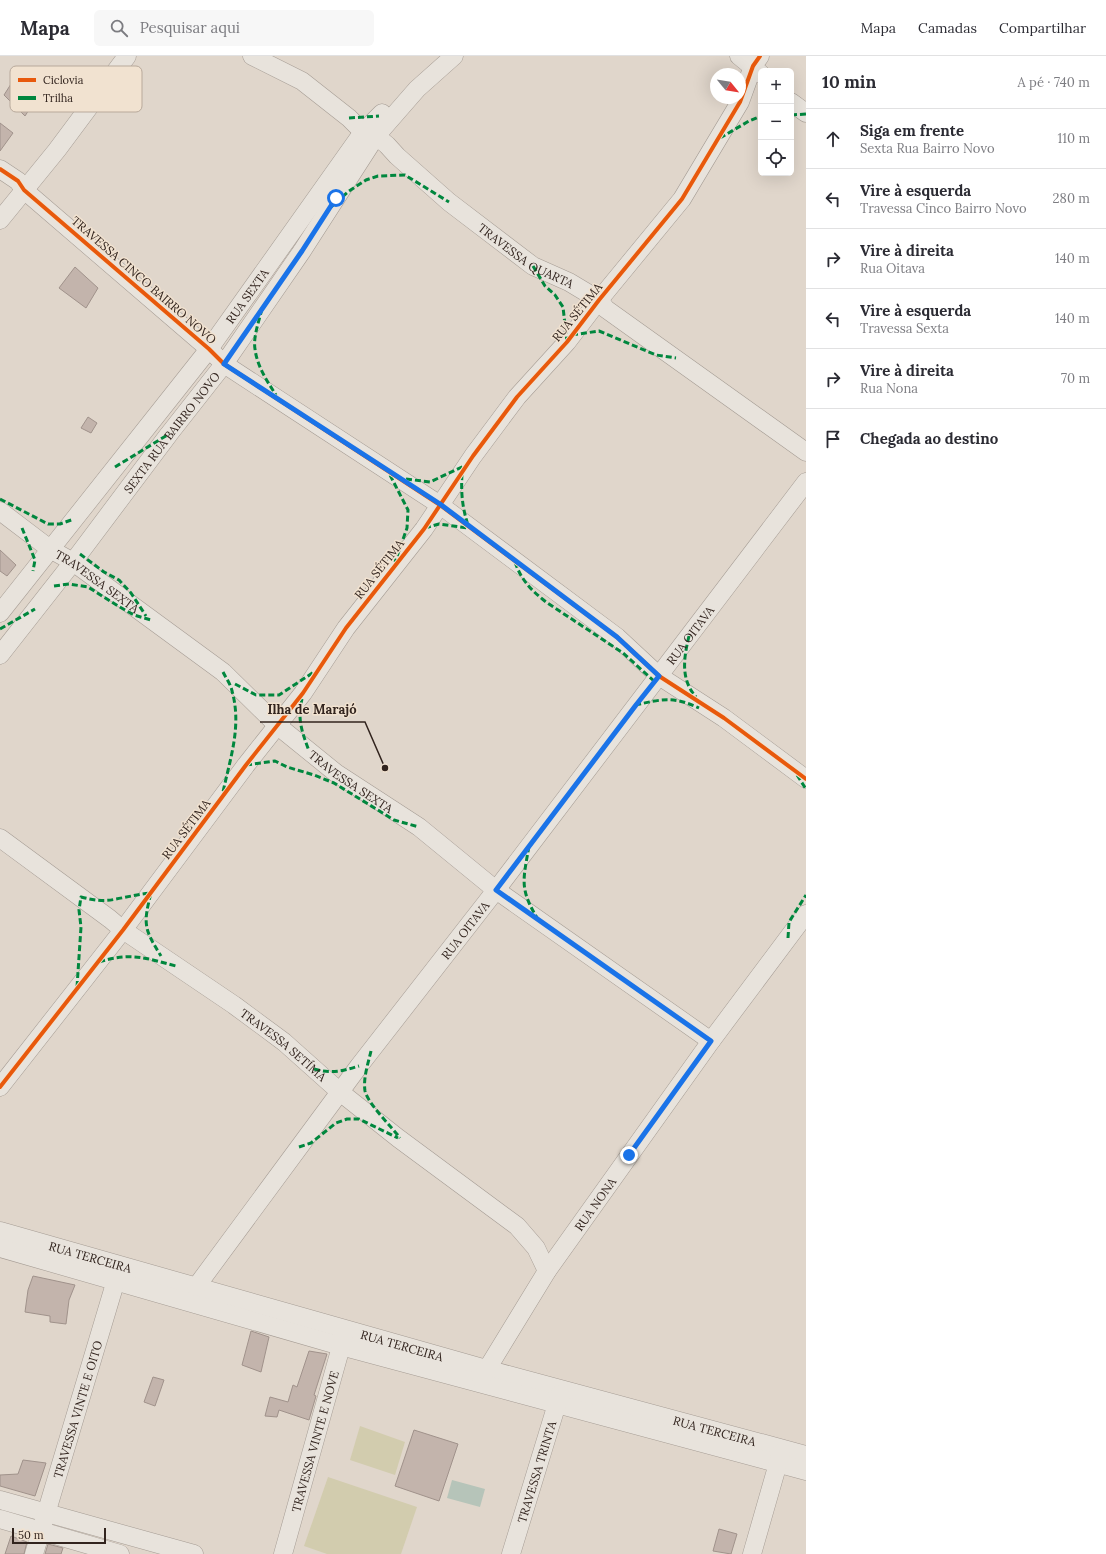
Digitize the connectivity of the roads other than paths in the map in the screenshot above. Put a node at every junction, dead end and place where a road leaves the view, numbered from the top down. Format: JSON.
{"nodes":[{"id":1,"x":115,"y":56,"type":"edge"},
{"id":2,"x":127,"y":56,"type":"edge"},
{"id":3,"x":252,"y":56,"type":"edge"},
{"id":4,"x":436,"y":56,"type":"edge"},
{"id":5,"x":454,"y":56,"type":"edge"},
{"id":6,"x":753,"y":63,"type":"edge"},
{"id":7,"x":108,"y":66,"type":"edge"},
{"id":8,"x":120,"y":66,"type":"edge"},
{"id":9,"x":794,"y":104,"type":"edge"},
{"id":10,"x":74,"y":112,"type":"edge"},
{"id":11,"x":85,"y":112,"type":"edge"},
{"id":12,"x":806,"y":113,"type":"edge"},
{"id":13,"x":369,"y":134,"type":"junction"},
{"id":14,"x":0,"y":169,"type":"edge"},
{"id":15,"x":21,"y":185,"type":"junction"},
{"id":16,"x":0,"y":202,"type":"edge"},
{"id":17,"x":0,"y":220,"type":"edge"},
{"id":18,"x":599,"y":300,"type":"junction"},
{"id":19,"x":209,"y":349,"type":"junction"},
{"id":20,"x":224,"y":364,"type":"junction"},
{"id":21,"x":806,"y":452,"type":"edge"},
{"id":22,"x":806,"y":482,"type":"edge"},
{"id":23,"x":440,"y":504,"type":"junction"},
{"id":24,"x":0,"y":511,"type":"edge"},
{"id":25,"x":50,"y":549,"type":"junction"},
{"id":26,"x":73,"y":562,"type":"junction"},
{"id":27,"x":0,"y":613,"type":"edge"},
{"id":28,"x":0,"y":655,"type":"edge"},
{"id":29,"x":659,"y":676,"type":"junction"},
{"id":30,"x":278,"y":726,"type":"junction"},
{"id":31,"x":806,"y":779,"type":"edge"},
{"id":32,"x":0,"y":838,"type":"edge"},
{"id":33,"x":496,"y":890,"type":"junction"},
{"id":34,"x":806,"y":914,"type":"edge"},
{"id":35,"x":123,"y":930,"type":"junction"},
{"id":36,"x":711,"y":1041,"type":"junction"},
{"id":37,"x":0,"y":1087,"type":"edge"},
{"id":38,"x":340,"y":1092,"type":"junction"},
{"id":39,"x":0,"y":1231,"type":"edge"},
{"id":40,"x":0,"y":1248,"type":"edge"},
{"id":41,"x":547,"y":1271,"type":"junction"},
{"id":42,"x":118,"y":1273,"type":"junction"},
{"id":43,"x":196,"y":1287,"type":"junction"},
{"id":44,"x":343,"y":1338,"type":"junction"},
{"id":45,"x":483,"y":1376,"type":"junction"},
{"id":46,"x":559,"y":1397,"type":"junction"},
{"id":47,"x":796,"y":1458,"type":"edge"},
{"id":48,"x":0,"y":1500,"type":"edge"},
{"id":49,"x":46,"y":1513,"type":"junction"},
{"id":50,"x":0,"y":1519,"type":"edge"},
{"id":51,"x":40,"y":1531,"type":"junction"},
{"id":52,"x":34,"y":1554,"type":"edge"},
{"id":53,"x":120,"y":1554,"type":"edge"},
{"id":54,"x":194,"y":1554,"type":"edge"},
{"id":55,"x":282,"y":1554,"type":"edge"},
{"id":56,"x":511,"y":1554,"type":"edge"},
{"id":57,"x":752,"y":1554,"type":"edge"}],
"edges":[{"from":1,"to":7,"type":"street"},
{"from":2,"to":8,"type":"street"},
{"from":3,"to":13,"type":"street","name":"TRAVESSA QUARTA"},
{"from":4,"to":13,"type":"street","name":"RUA SEXTA"},
{"from":5,"to":13,"type":"street","name":"SEXTA RUA BAIRRO NOVO"},
{"from":6,"to":18,"type":"street","name":"RUA SÉTIMA"},
{"from":9,"to":12,"type":"street"},
{"from":10,"to":15,"type":"street"},
{"from":11,"to":15,"type":"street"},
{"from":13,"to":18,"type":"street","name":"TRAVESSA QUARTA"},
{"from":13,"to":19,"type":"street","name":"RUA SEXTA"},
{"from":13,"to":20,"type":"street","name":"SEXTA RUA BAIRRO NOVO"},
{"from":14,"to":15,"type":"street","name":"TRAVESSA CINCO BAIRRO NOVO"},
{"from":15,"to":16,"type":"street"},
{"from":15,"to":17,"type":"street"},
{"from":15,"to":19,"type":"street","name":"TRAVESSA CINCO BAIRRO NOVO"},
{"from":18,"to":21,"type":"street","name":"TRAVESSA QUARTA"},
{"from":18,"to":23,"type":"street","name":"RUA SÉTIMA"},
{"from":19,"to":20,"type":"street","name":"TRAVESSA CINCO BAIRRO NOVO"},
{"from":19,"to":25,"type":"street","name":"RUA SEXTA"},
{"from":20,"to":23,"type":"street","name":"TRAVESSA CINCO BAIRRO NOVO"},
{"from":20,"to":26,"type":"street","name":"SEXTA RUA BAIRRO NOVO"},
{"from":22,"to":29,"type":"street","name":"RUA OITAVA"},
{"from":23,"to":29,"type":"street","name":"TRAVESSA CINCO BAIRRO NOVO"},
{"from":23,"to":30,"type":"street","name":"RUA SÉTIMA"},
{"from":24,"to":25,"type":"street","name":"TRAVESSA SEXTA"},
{"from":25,"to":26,"type":"street","name":"TRAVESSA SEXTA"},
{"from":25,"to":27,"type":"street","name":"RUA SEXTA"},
{"from":26,"to":28,"type":"street","name":"SEXTA RUA BAIRRO NOVO"},
{"from":26,"to":30,"type":"street","name":"TRAVESSA SEXTA"},
{"from":29,"to":31,"type":"street","name":"TRAVESSA CINCO BAIRRO NOVO"},
{"from":29,"to":33,"type":"street","name":"RUA OITAVA"},
{"from":30,"to":33,"type":"street","name":"TRAVESSA SEXTA"},
{"from":30,"to":35,"type":"street","name":"RUA SÉTIMA"},
{"from":32,"to":35,"type":"street","name":"TRAVESSA SETÍMA"},
{"from":33,"to":36,"type":"street","name":"TRAVESSA SEXTA"},
{"from":33,"to":38,"type":"street","name":"RUA OITAVA"},
{"from":34,"to":36,"type":"street","name":"RUA NONA"},
{"from":35,"to":37,"type":"street","name":"RUA SÉTIMA"},
{"from":35,"to":38,"type":"street","name":"TRAVESSA SETÍMA"},
{"from":36,"to":41,"type":"street","name":"RUA NONA"},
{"from":38,"to":41,"type":"street","name":"TRAVESSA SETÍMA"},
{"from":38,"to":43,"type":"street","name":"RUA OITAVA"},
{"from":39,"to":42,"type":"street","name":"RUA TERCEIRA"},
{"from":40,"to":42,"type":"street","name":"RUA TERCEIRA"},
{"from":41,"to":45,"type":"street","name":"RUA NONA"},
{"from":42,"to":43,"type":"street","name":"RUA TERCEIRA"},
{"from":42,"to":44,"type":"street","name":"RUA TERCEIRA"},
{"from":42,"to":49,"type":"street","name":"TRAVESSA VINTE E OITO"},
{"from":43,"to":44,"type":"street","name":"RUA TERCEIRA"},
{"from":44,"to":45,"type":"street","name":"RUA TERCEIRA"},
{"from":44,"to":55,"type":"street","name":"TRAVESSA VINTE E NOVE"},
{"from":45,"to":46,"type":"street","name":"RUA TERCEIRA"},
{"from":46,"to":47,"type":"street","name":"RUA TERCEIRA"},
{"from":46,"to":56,"type":"street","name":"TRAVESSA TRINTA"},
{"from":47,"to":57,"type":"street"},
{"from":48,"to":49,"type":"street"},
{"from":49,"to":51,"type":"street","name":"TRAVESSA VINTE E OITO"},
{"from":49,"to":54,"type":"street"},
{"from":50,"to":51,"type":"street"},
{"from":51,"to":52,"type":"street","name":"TRAVESSA VINTE E OITO"},
{"from":51,"to":53,"type":"street"}]}
